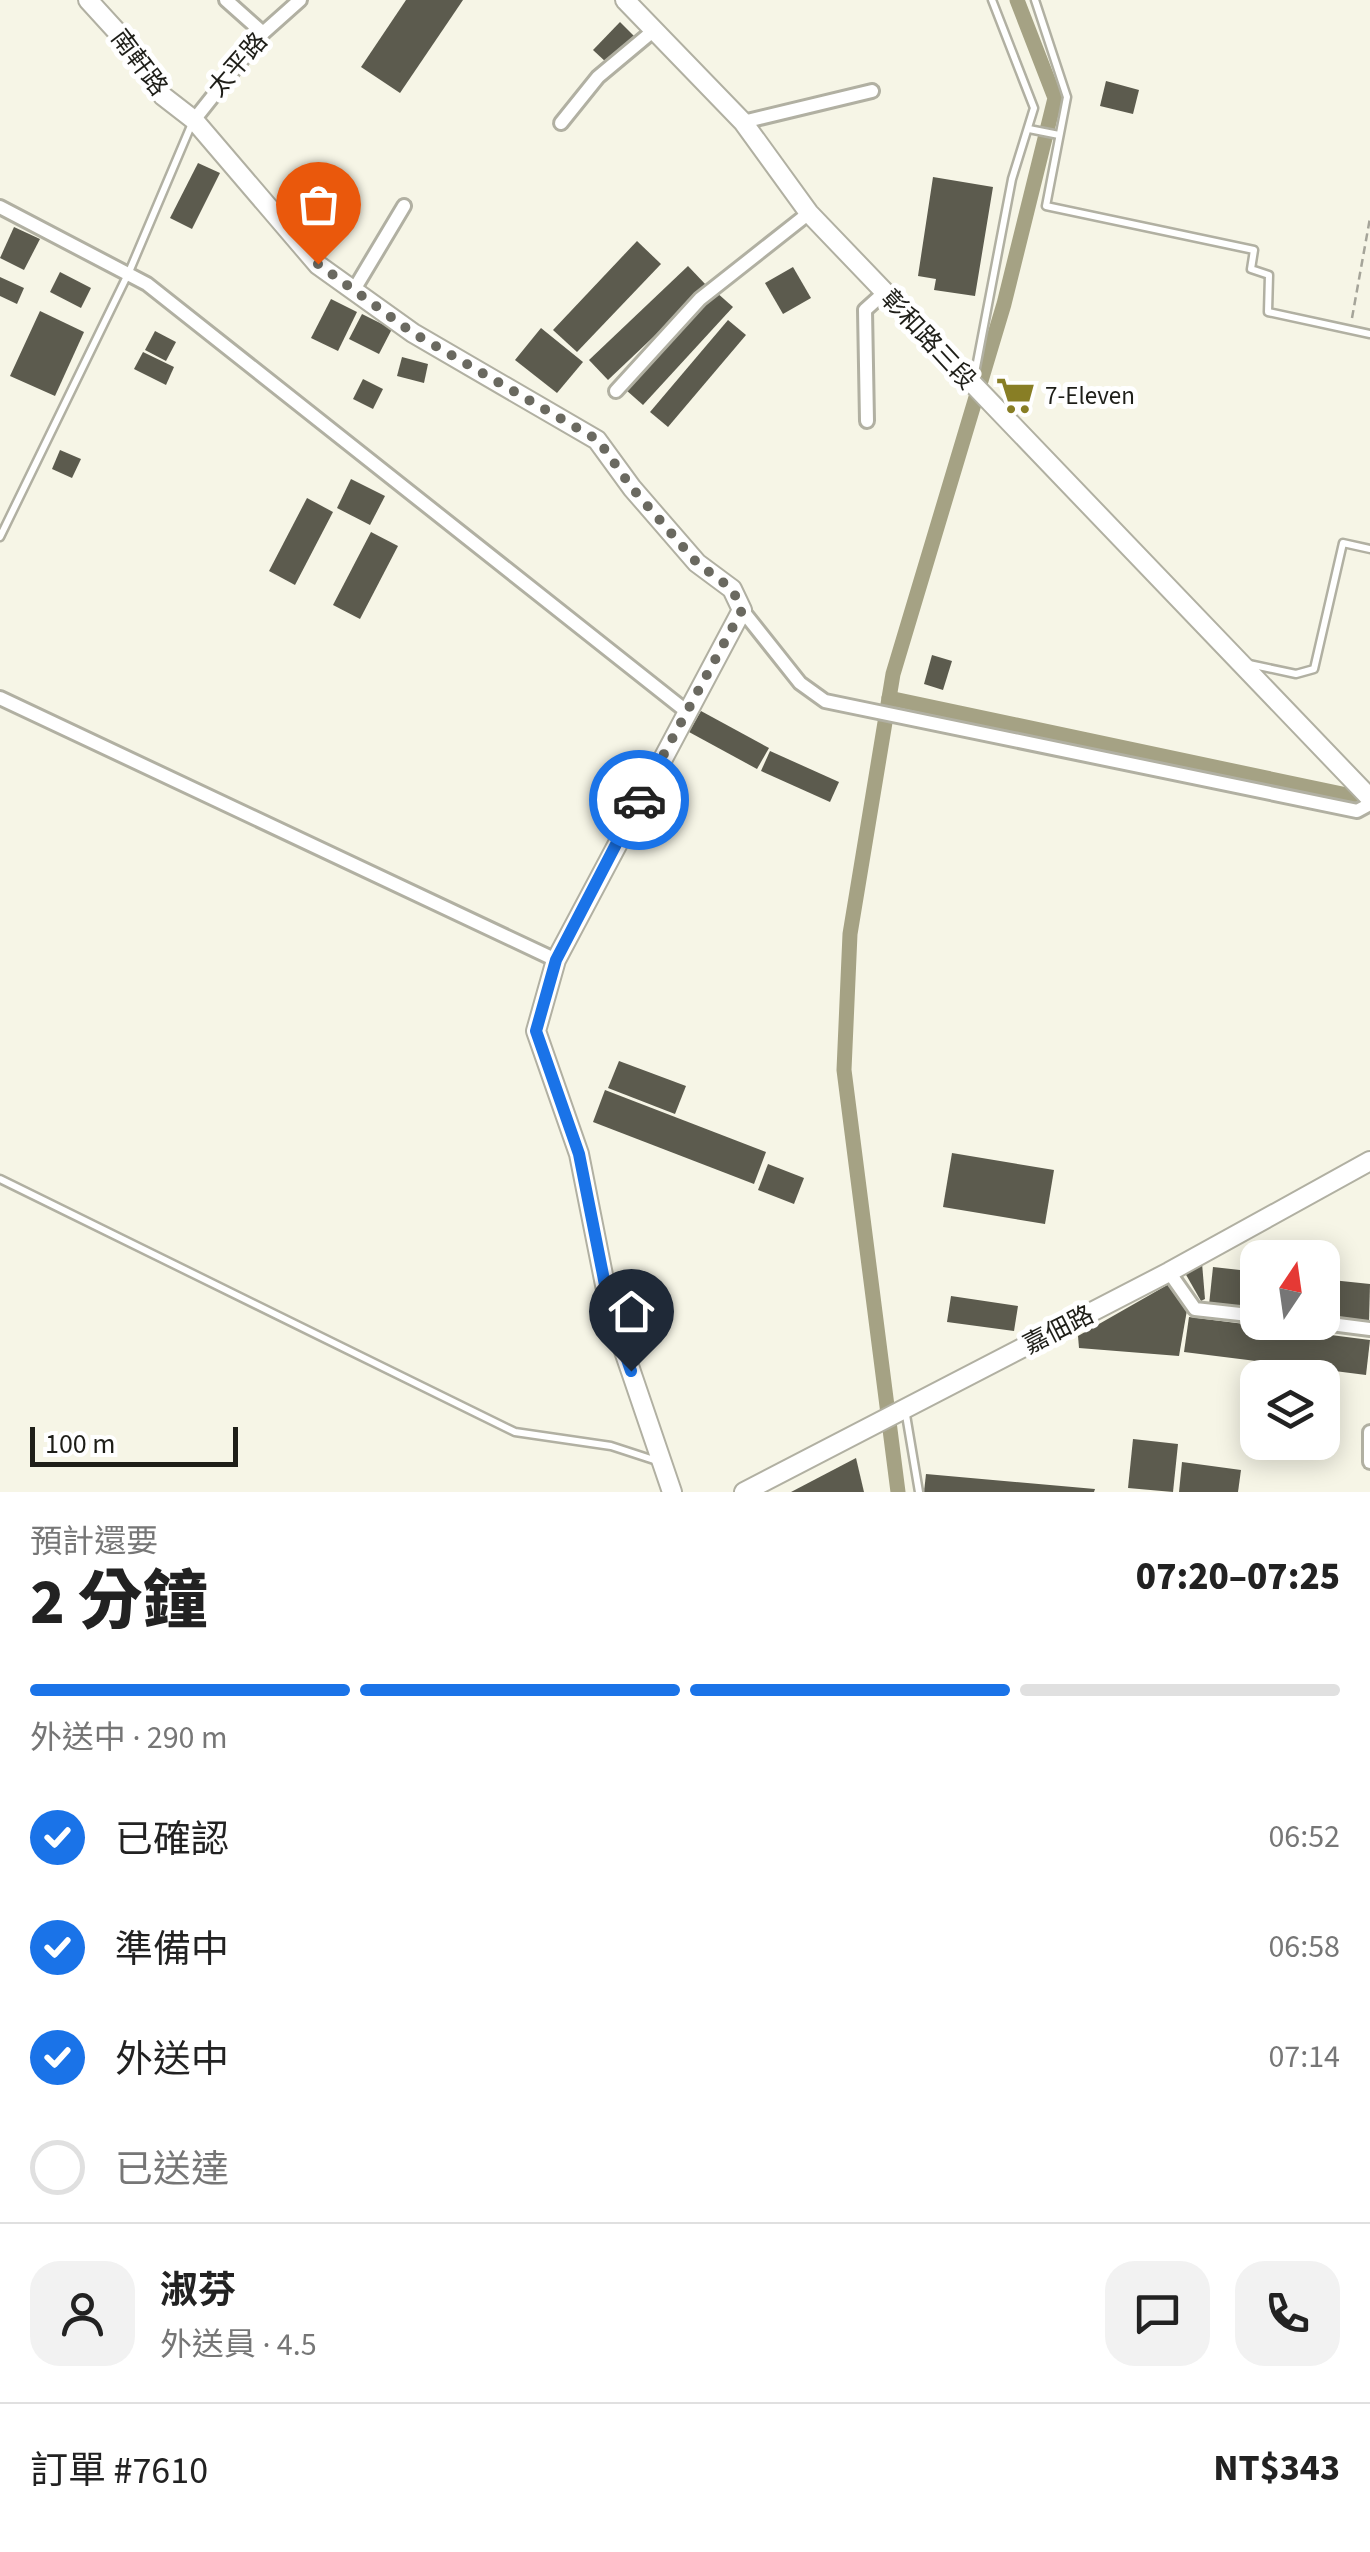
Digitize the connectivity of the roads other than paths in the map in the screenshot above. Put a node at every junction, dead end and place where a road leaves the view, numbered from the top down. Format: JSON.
{"nodes":[{"id":1,"x":88,"y":0,"type":"edge"},
{"id":2,"x":226,"y":0,"type":"edge"},
{"id":3,"x":300,"y":0,"type":"edge"},
{"id":4,"x":625,"y":0,"type":"edge"},
{"id":5,"x":992,"y":0,"type":"edge"},
{"id":6,"x":1035,"y":0,"type":"edge"},
{"id":7,"x":653,"y":31,"type":"junction"},
{"id":8,"x":263,"y":33,"type":"junction"},
{"id":9,"x":872,"y":90,"type":"dead end"},
{"id":10,"x":194,"y":120,"type":"junction"},
{"id":11,"x":743,"y":122,"type":"junction"},
{"id":12,"x":561,"y":123,"type":"dead end"},
{"id":13,"x":1029,"y":129,"type":"junction"},
{"id":14,"x":1059,"y":135,"type":"junction"},
{"id":15,"x":404,"y":206,"type":"dead end"},
{"id":16,"x":0,"y":207,"type":"edge"},
{"id":17,"x":808,"y":213,"type":"junction"},
{"id":18,"x":128,"y":272,"type":"junction"},
{"id":19,"x":355,"y":288,"type":"junction"},
{"id":20,"x":885,"y":292,"type":"junction"},
{"id":21,"x":1370,"y":334,"type":"edge"},
{"id":22,"x":972,"y":385,"type":"junction"},
{"id":23,"x":616,"y":391,"type":"dead end"},
{"id":24,"x":867,"y":421,"type":"dead end"},
{"id":25,"x":0,"y":537,"type":"edge"},
{"id":26,"x":1370,"y":549,"type":"edge"},
{"id":27,"x":742,"y":610,"type":"junction"},
{"id":28,"x":1238,"y":662,"type":"junction"},
{"id":29,"x":0,"y":698,"type":"edge"},
{"id":30,"x":686,"y":711,"type":"junction"},
{"id":31,"x":1367,"y":794,"type":"edge"},
{"id":32,"x":556,"y":960,"type":"junction"},
{"id":33,"x":1370,"y":1162,"type":"edge"},
{"id":34,"x":0,"y":1179,"type":"edge"},
{"id":35,"x":1168,"y":1272,"type":"junction"},
{"id":36,"x":1240,"y":1314,"type":"edge"},
{"id":37,"x":1340,"y":1325,"type":"edge"},
{"id":38,"x":1370,"y":1328,"type":"edge"},
{"id":39,"x":904,"y":1408,"type":"junction"},
{"id":40,"x":1370,"y":1432,"type":"edge"},
{"id":41,"x":664,"y":1462,"type":"junction"},
{"id":42,"x":1370,"y":1462,"type":"edge"},
{"id":43,"x":672,"y":1492,"type":"edge"},
{"id":44,"x":744,"y":1492,"type":"edge"},
{"id":45,"x":919,"y":1492,"type":"edge"}],
"edges":[{"from":1,"to":10,"type":"street","name":"南軒路"},
{"from":2,"to":8,"type":"street"},
{"from":3,"to":8,"type":"street","name":"太平路"},
{"from":4,"to":7,"type":"street","name":"彰和路三段"},
{"from":5,"to":13,"type":"lane"},
{"from":6,"to":14,"type":"lane"},
{"from":7,"to":11,"type":"street","name":"彰和路三段"},
{"from":7,"to":12,"type":"street"},
{"from":8,"to":10,"type":"street","name":"太平路"},
{"from":9,"to":11,"type":"street"},
{"from":10,"to":18,"type":"lane"},
{"from":10,"to":19,"type":"street","name":"太平路"},
{"from":11,"to":17,"type":"street","name":"彰和路三段"},
{"from":13,"to":14,"type":"lane"},
{"from":13,"to":22,"type":"lane"},
{"from":14,"to":21,"type":"lane"},
{"from":15,"to":19,"type":"street"},
{"from":16,"to":18,"type":"street"},
{"from":17,"to":20,"type":"street","name":"彰和路三段"},
{"from":17,"to":23,"type":"street"},
{"from":18,"to":25,"type":"lane"},
{"from":18,"to":30,"type":"street"},
{"from":19,"to":27,"type":"street","name":"太平路"},
{"from":20,"to":22,"type":"street","name":"彰和路三段"},
{"from":20,"to":24,"type":"street"},
{"from":22,"to":28,"type":"street","name":"彰和路三段"},
{"from":26,"to":28,"type":"lane"},
{"from":27,"to":30,"type":"street"},
{"from":27,"to":31,"type":"street"},
{"from":28,"to":31,"type":"street","name":"彰和路三段"},
{"from":29,"to":32,"type":"street"},
{"from":30,"to":32,"type":"street"},
{"from":32,"to":41,"type":"street"},
{"from":33,"to":35,"type":"street","name":"嘉佃路"},
{"from":34,"to":41,"type":"lane"},
{"from":35,"to":36,"type":"street"},
{"from":35,"to":39,"type":"street","name":"嘉佃路"},
{"from":37,"to":38,"type":"street"},
{"from":39,"to":44,"type":"street","name":"嘉佃路"},
{"from":39,"to":45,"type":"lane"},
{"from":40,"to":42,"type":"street"},
{"from":41,"to":43,"type":"street"}]}
